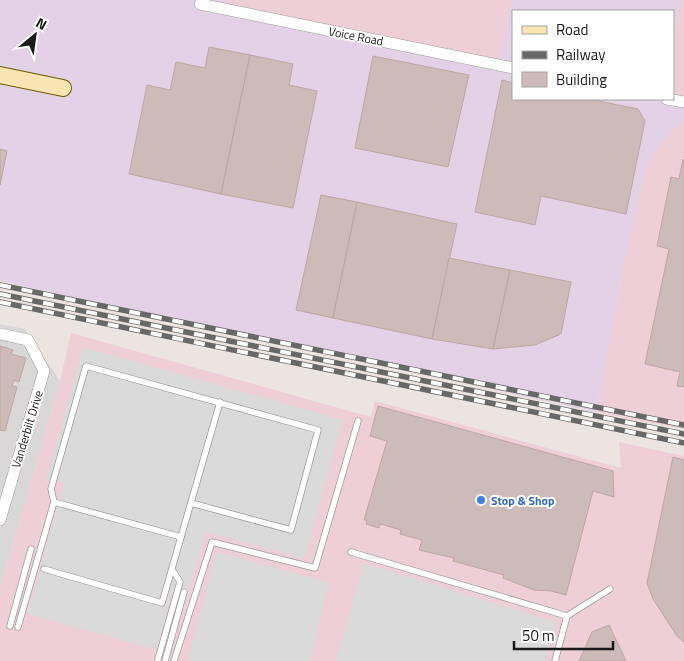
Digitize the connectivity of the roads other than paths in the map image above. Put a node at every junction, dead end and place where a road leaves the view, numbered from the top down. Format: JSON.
{"nodes":[{"id":1,"x":200,"y":4,"type":"dead end"},
{"id":2,"x":512,"y":68,"type":"edge"},
{"id":3,"x":0,"y":75,"type":"edge"},
{"id":4,"x":64,"y":88,"type":"dead end"},
{"id":5,"x":0,"y":334,"type":"edge"},
{"id":6,"x":220,"y":402,"type":"junction"},
{"id":7,"x":358,"y":421,"type":"dead end"},
{"id":8,"x":54,"y":502,"type":"junction"},
{"id":9,"x":191,"y":503,"type":"junction"},
{"id":10,"x":0,"y":520,"type":"edge"},
{"id":11,"x":181,"y":537,"type":"junction"},
{"id":12,"x":31,"y":550,"type":"dead end"},
{"id":13,"x":351,"y":552,"type":"dead end"},
{"id":14,"x":44,"y":569,"type":"dead end"},
{"id":15,"x":172,"y":570,"type":"junction"},
{"id":16,"x":610,"y":589,"type":"dead end"},
{"id":17,"x":184,"y":592,"type":"dead end"},
{"id":18,"x":567,"y":616,"type":"junction"},
{"id":19,"x":10,"y":626,"type":"dead end"},
{"id":20,"x":18,"y":627,"type":"dead end"},
{"id":21,"x":161,"y":660,"type":"edge"},
{"id":22,"x":174,"y":661,"type":"edge"},
{"id":23,"x":555,"y":661,"type":"edge"}],
"edges":[{"from":1,"to":2,"type":"street","name":"Voice Road"},
{"from":3,"to":4,"type":"street"},
{"from":5,"to":10,"type":"street","name":"Vanderbilt Drive"},
{"from":6,"to":8,"type":"lane"},
{"from":6,"to":9,"type":"lane"},
{"from":6,"to":9,"type":"lane"},
{"from":7,"to":22,"type":"lane"},
{"from":8,"to":11,"type":"lane"},
{"from":8,"to":20,"type":"lane"},
{"from":9,"to":11,"type":"lane"},
{"from":11,"to":15,"type":"lane"},
{"from":12,"to":19,"type":"lane"},
{"from":13,"to":18,"type":"lane"},
{"from":14,"to":15,"type":"lane"},
{"from":15,"to":21,"type":"lane"},
{"from":16,"to":18,"type":"lane"},
{"from":17,"to":21,"type":"lane"},
{"from":18,"to":23,"type":"lane"}]}
